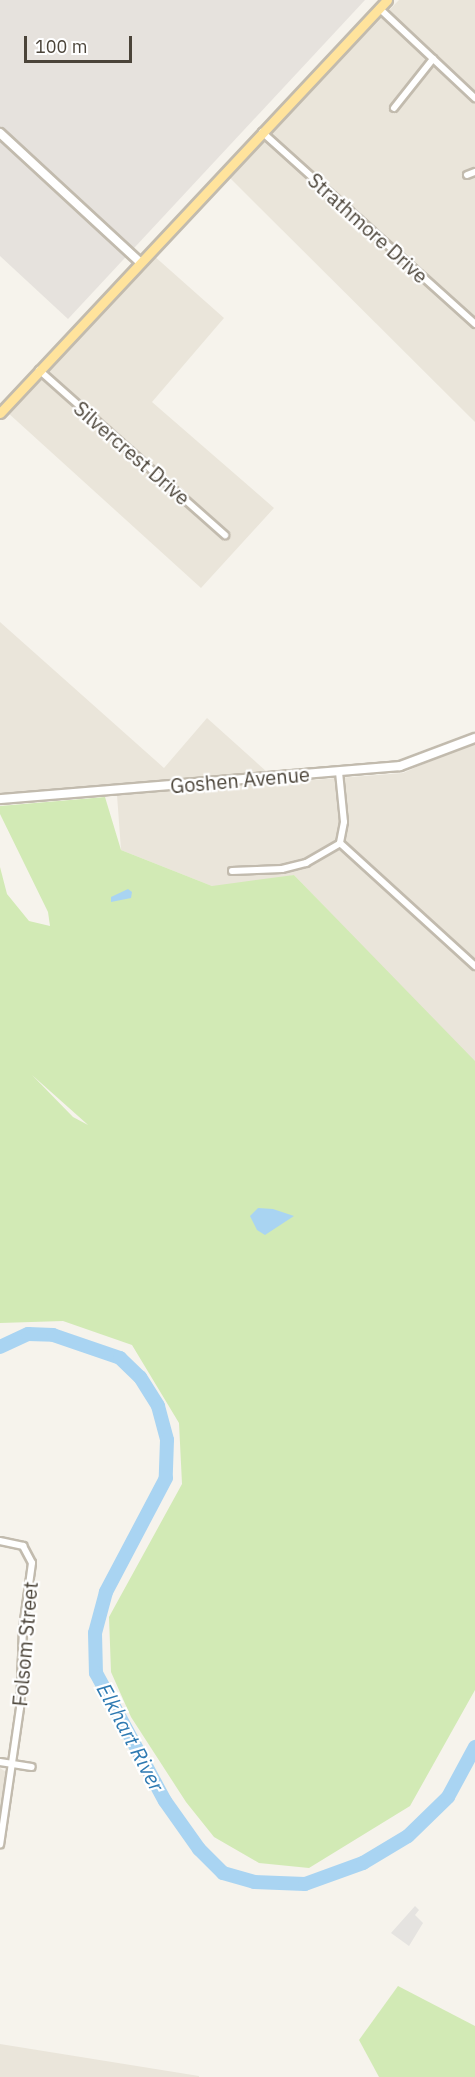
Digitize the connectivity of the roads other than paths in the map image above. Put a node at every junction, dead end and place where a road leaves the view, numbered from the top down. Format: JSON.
{"nodes":[{"id":1,"x":387,"y":0,"type":"edge"},
{"id":2,"x":379,"y":8,"type":"junction"},
{"id":3,"x":433,"y":59,"type":"junction"},
{"id":4,"x":475,"y":98,"type":"edge"},
{"id":5,"x":394,"y":108,"type":"dead end"},
{"id":6,"x":0,"y":132,"type":"edge"},
{"id":7,"x":262,"y":132,"type":"junction"},
{"id":8,"x":475,"y":172,"type":"edge"},
{"id":9,"x":467,"y":175,"type":"dead end"},
{"id":10,"x":140,"y":262,"type":"junction"},
{"id":11,"x":475,"y":324,"type":"edge"},
{"id":12,"x":39,"y":370,"type":"junction"},
{"id":13,"x":0,"y":413,"type":"edge"},
{"id":14,"x":225,"y":535,"type":"dead end"},
{"id":15,"x":475,"y":738,"type":"edge"},
{"id":16,"x":339,"y":772,"type":"junction"},
{"id":17,"x":0,"y":799,"type":"edge"},
{"id":18,"x":340,"y":843,"type":"junction"},
{"id":19,"x":232,"y":871,"type":"dead end"},
{"id":20,"x":475,"y":966,"type":"edge"},
{"id":21,"x":0,"y":1541,"type":"edge"},
{"id":22,"x":0,"y":1762,"type":"edge"},
{"id":23,"x":12,"y":1764,"type":"junction"},
{"id":24,"x":32,"y":1767,"type":"dead end"},
{"id":25,"x":0,"y":1845,"type":"edge"}],
"edges":[{"from":1,"to":2,"type":"main road"},
{"from":2,"to":3,"type":"street"},
{"from":2,"to":7,"type":"main road"},
{"from":3,"to":4,"type":"street"},
{"from":3,"to":5,"type":"street"},
{"from":6,"to":10,"type":"street"},
{"from":7,"to":10,"type":"main road"},
{"from":7,"to":11,"type":"street","name":"Strathmore Drive"},
{"from":8,"to":9,"type":"street"},
{"from":10,"to":12,"type":"main road"},
{"from":12,"to":13,"type":"main road"},
{"from":12,"to":14,"type":"street","name":"Silvercrest Drive"},
{"from":15,"to":16,"type":"street","name":"Goshen Avenue"},
{"from":16,"to":17,"type":"street","name":"Goshen Avenue"},
{"from":16,"to":18,"type":"street"},
{"from":18,"to":19,"type":"street"},
{"from":18,"to":20,"type":"street"},
{"from":21,"to":23,"type":"street","name":"Folsom Street"},
{"from":22,"to":23,"type":"street"},
{"from":23,"to":24,"type":"street"},
{"from":23,"to":25,"type":"street","name":"Folsom Street"}]}
